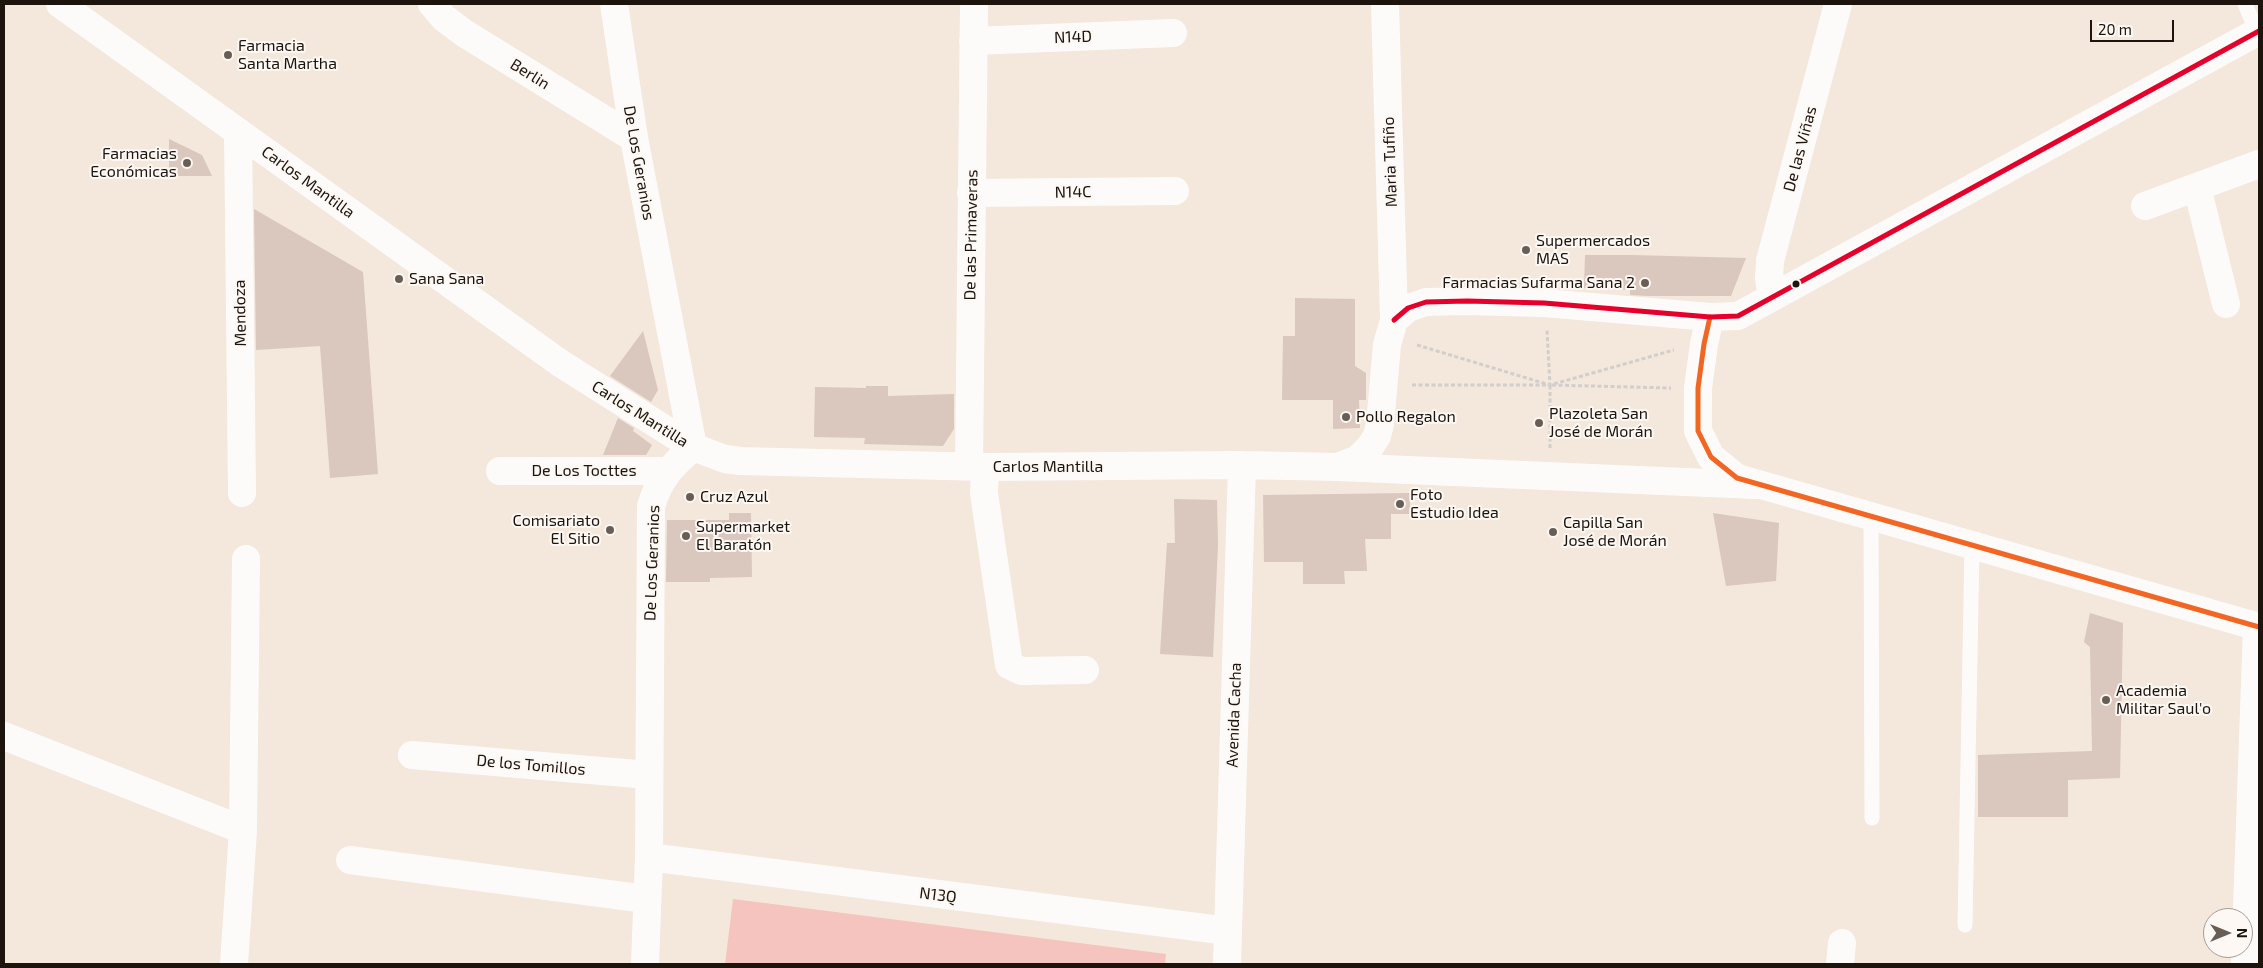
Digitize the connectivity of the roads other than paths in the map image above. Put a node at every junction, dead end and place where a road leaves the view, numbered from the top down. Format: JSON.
{"nodes":[{"id":1,"x":60,"y":4,"type":"edge"},
{"id":2,"x":432,"y":4,"type":"edge"},
{"id":3,"x":614,"y":4,"type":"edge"},
{"id":4,"x":974,"y":4,"type":"edge"},
{"id":5,"x":1385,"y":4,"type":"edge"},
{"id":6,"x":1838,"y":4,"type":"edge"},
{"id":7,"x":2245,"y":4,"type":"edge"},
{"id":8,"x":1173,"y":33,"type":"dead end"},
{"id":9,"x":2259,"y":34,"type":"edge"},
{"id":10,"x":973,"y":41,"type":"junction"},
{"id":11,"x":238,"y":132,"type":"junction"},
{"id":12,"x":634,"y":138,"type":"junction"},
{"id":13,"x":2259,"y":164,"type":"edge"},
{"id":14,"x":2197,"y":187,"type":"junction"},
{"id":15,"x":1175,"y":191,"type":"dead end"},
{"id":16,"x":971,"y":193,"type":"junction"},
{"id":17,"x":2145,"y":206,"type":"dead end"},
{"id":18,"x":1772,"y":296,"type":"junction"},
{"id":19,"x":2226,"y":304,"type":"dead end"},
{"id":20,"x":1710,"y":317,"type":"junction"},
{"id":21,"x":1392,"y":328,"type":"junction"},
{"id":22,"x":693,"y":447,"type":"junction"},
{"id":23,"x":1242,"y":466,"type":"junction"},
{"id":24,"x":977,"y":467,"type":"junction"},
{"id":25,"x":1338,"y":467,"type":"junction"},
{"id":26,"x":500,"y":471,"type":"dead end"},
{"id":27,"x":667,"y":471,"type":"junction"},
{"id":28,"x":1755,"y":485,"type":"junction"},
{"id":29,"x":242,"y":493,"type":"dead end"},
{"id":30,"x":1871,"y":517,"type":"junction"},
{"id":31,"x":1972,"y":546,"type":"junction"},
{"id":32,"x":246,"y":559,"type":"dead end"},
{"id":33,"x":2258,"y":627,"type":"edge"},
{"id":34,"x":1085,"y":670,"type":"dead end"},
{"id":35,"x":4,"y":736,"type":"edge"},
{"id":36,"x":412,"y":755,"type":"dead end"},
{"id":37,"x":649,"y":775,"type":"junction"},
{"id":38,"x":1872,"y":818,"type":"dead end"},
{"id":39,"x":243,"y":830,"type":"junction"},
{"id":40,"x":649,"y":857,"type":"junction"},
{"id":41,"x":350,"y":860,"type":"dead end"},
{"id":42,"x":646,"y":899,"type":"junction"},
{"id":43,"x":1965,"y":925,"type":"dead end"},
{"id":44,"x":1228,"y":932,"type":"junction"},
{"id":45,"x":234,"y":964,"type":"edge"},
{"id":46,"x":645,"y":964,"type":"edge"},
{"id":47,"x":1227,"y":964,"type":"edge"},
{"id":48,"x":2245,"y":964,"type":"edge"}],
"edges":[{"from":1,"to":11,"type":"street","name":"Carlos Mantilla"},
{"from":2,"to":12,"type":"street","name":"Berlin"},
{"from":3,"to":12,"type":"street","name":"De Los Geranios"},
{"from":4,"to":10,"type":"street","name":"De las Primaveras"},
{"from":5,"to":21,"type":"street","name":"Maria Tufiño"},
{"from":6,"to":18,"type":"street","name":"De las Viñas"},
{"from":7,"to":9,"type":"lane"},
{"from":8,"to":10,"type":"street","name":"N14D"},
{"from":9,"to":18,"type":"street"},
{"from":10,"to":16,"type":"street","name":"De las Primaveras"},
{"from":11,"to":22,"type":"street","name":"Carlos Mantilla"},
{"from":11,"to":29,"type":"street","name":"Mendoza"},
{"from":12,"to":22,"type":"street","name":"De Los Geranios"},
{"from":13,"to":14,"type":"street"},
{"from":14,"to":17,"type":"street"},
{"from":14,"to":19,"type":"street"},
{"from":15,"to":16,"type":"street","name":"N14C"},
{"from":16,"to":24,"type":"street","name":"De las Primaveras"},
{"from":18,"to":20,"type":"street"},
{"from":20,"to":21,"type":"street"},
{"from":20,"to":28,"type":"street"},
{"from":21,"to":25,"type":"street","name":"Maria Tufiño"},
{"from":22,"to":24,"type":"street","name":"Carlos Mantilla"},
{"from":22,"to":27,"type":"street","name":"De Los Geranios"},
{"from":23,"to":24,"type":"street","name":"Carlos Mantilla"},
{"from":23,"to":25,"type":"street","name":"Carlos Mantilla"},
{"from":23,"to":44,"type":"street","name":"Avenida Cacha"},
{"from":24,"to":34,"type":"street","name":"De las Primaveras"},
{"from":25,"to":28,"type":"street","name":"Carlos Mantilla"},
{"from":26,"to":27,"type":"street","name":"De Los Tocttes"},
{"from":27,"to":37,"type":"street","name":"De Los Geranios"},
{"from":28,"to":30,"type":"street"},
{"from":30,"to":31,"type":"street"},
{"from":30,"to":38,"type":"lane"},
{"from":31,"to":33,"type":"street"},
{"from":31,"to":43,"type":"lane"},
{"from":32,"to":39,"type":"street"},
{"from":33,"to":48,"type":"street"},
{"from":35,"to":39,"type":"street"},
{"from":36,"to":37,"type":"street","name":"De los Tomillos"},
{"from":37,"to":40,"type":"street","name":"De Los Geranios"},
{"from":39,"to":45,"type":"street"},
{"from":40,"to":42,"type":"street","name":"De Los Geranios"},
{"from":40,"to":44,"type":"street","name":"N13Q"},
{"from":41,"to":42,"type":"street"},
{"from":42,"to":46,"type":"street","name":"De Los Geranios"},
{"from":44,"to":47,"type":"street","name":"Avenida Cacha"}]}
